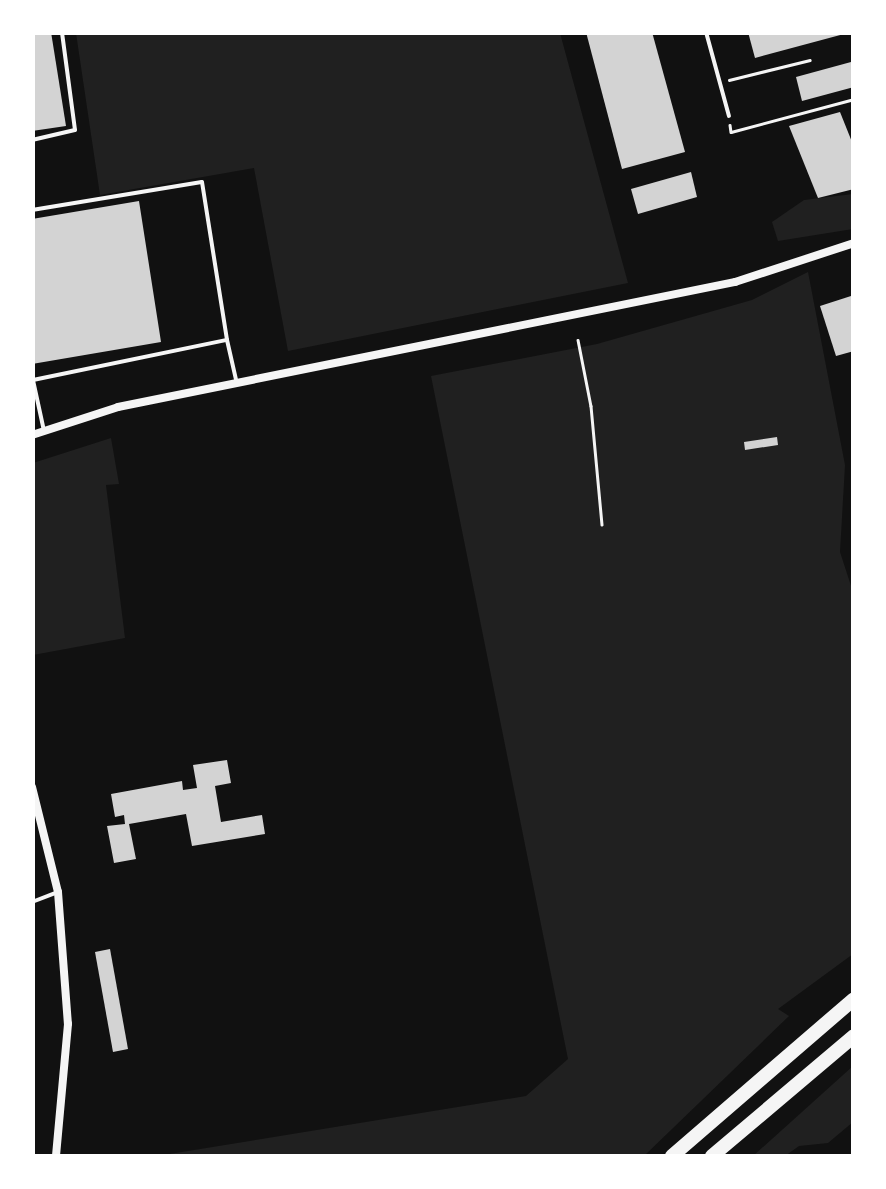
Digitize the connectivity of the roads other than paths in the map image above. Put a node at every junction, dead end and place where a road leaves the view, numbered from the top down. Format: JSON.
{"nodes":[{"id":1,"x":62,"y":32,"type":"edge"},
{"id":2,"x":706,"y":32,"type":"edge"},
{"id":3,"x":728,"y":116,"type":"road end"},
{"id":4,"x":32,"y":140,"type":"edge"},
{"id":5,"x":32,"y":210,"type":"edge"},
{"id":6,"x":854,"y":243,"type":"edge"},
{"id":7,"x":227,"y":340,"type":"junction"},
{"id":8,"x":33,"y":380,"type":"edge"},
{"id":9,"x":237,"y":384,"type":"junction"},
{"id":10,"x":44,"y":431,"type":"junction"},
{"id":11,"x":32,"y":434,"type":"edge"},
{"id":12,"x":32,"y":787,"type":"edge"},
{"id":13,"x":58,"y":892,"type":"junction"},
{"id":14,"x":32,"y":902,"type":"edge"},
{"id":15,"x":854,"y":999,"type":"edge"},
{"id":16,"x":854,"y":1036,"type":"edge"},
{"id":17,"x":56,"y":1156,"type":"edge"},
{"id":18,"x":672,"y":1156,"type":"edge"},
{"id":19,"x":712,"y":1156,"type":"edge"}],
"edges":[{"from":1,"to":4,"type":"lane"},
{"from":2,"to":3,"type":"lane"},
{"from":5,"to":7,"type":"lane"},
{"from":6,"to":9,"type":"street"},
{"from":7,"to":8,"type":"lane"},
{"from":7,"to":9,"type":"lane"},
{"from":8,"to":10,"type":"lane"},
{"from":9,"to":10,"type":"street"},
{"from":10,"to":11,"type":"street"},
{"from":12,"to":13,"type":"street"},
{"from":13,"to":14,"type":"lane"},
{"from":13,"to":17,"type":"street"},
{"from":15,"to":18,"type":"highway"},
{"from":16,"to":19,"type":"highway"}]}
